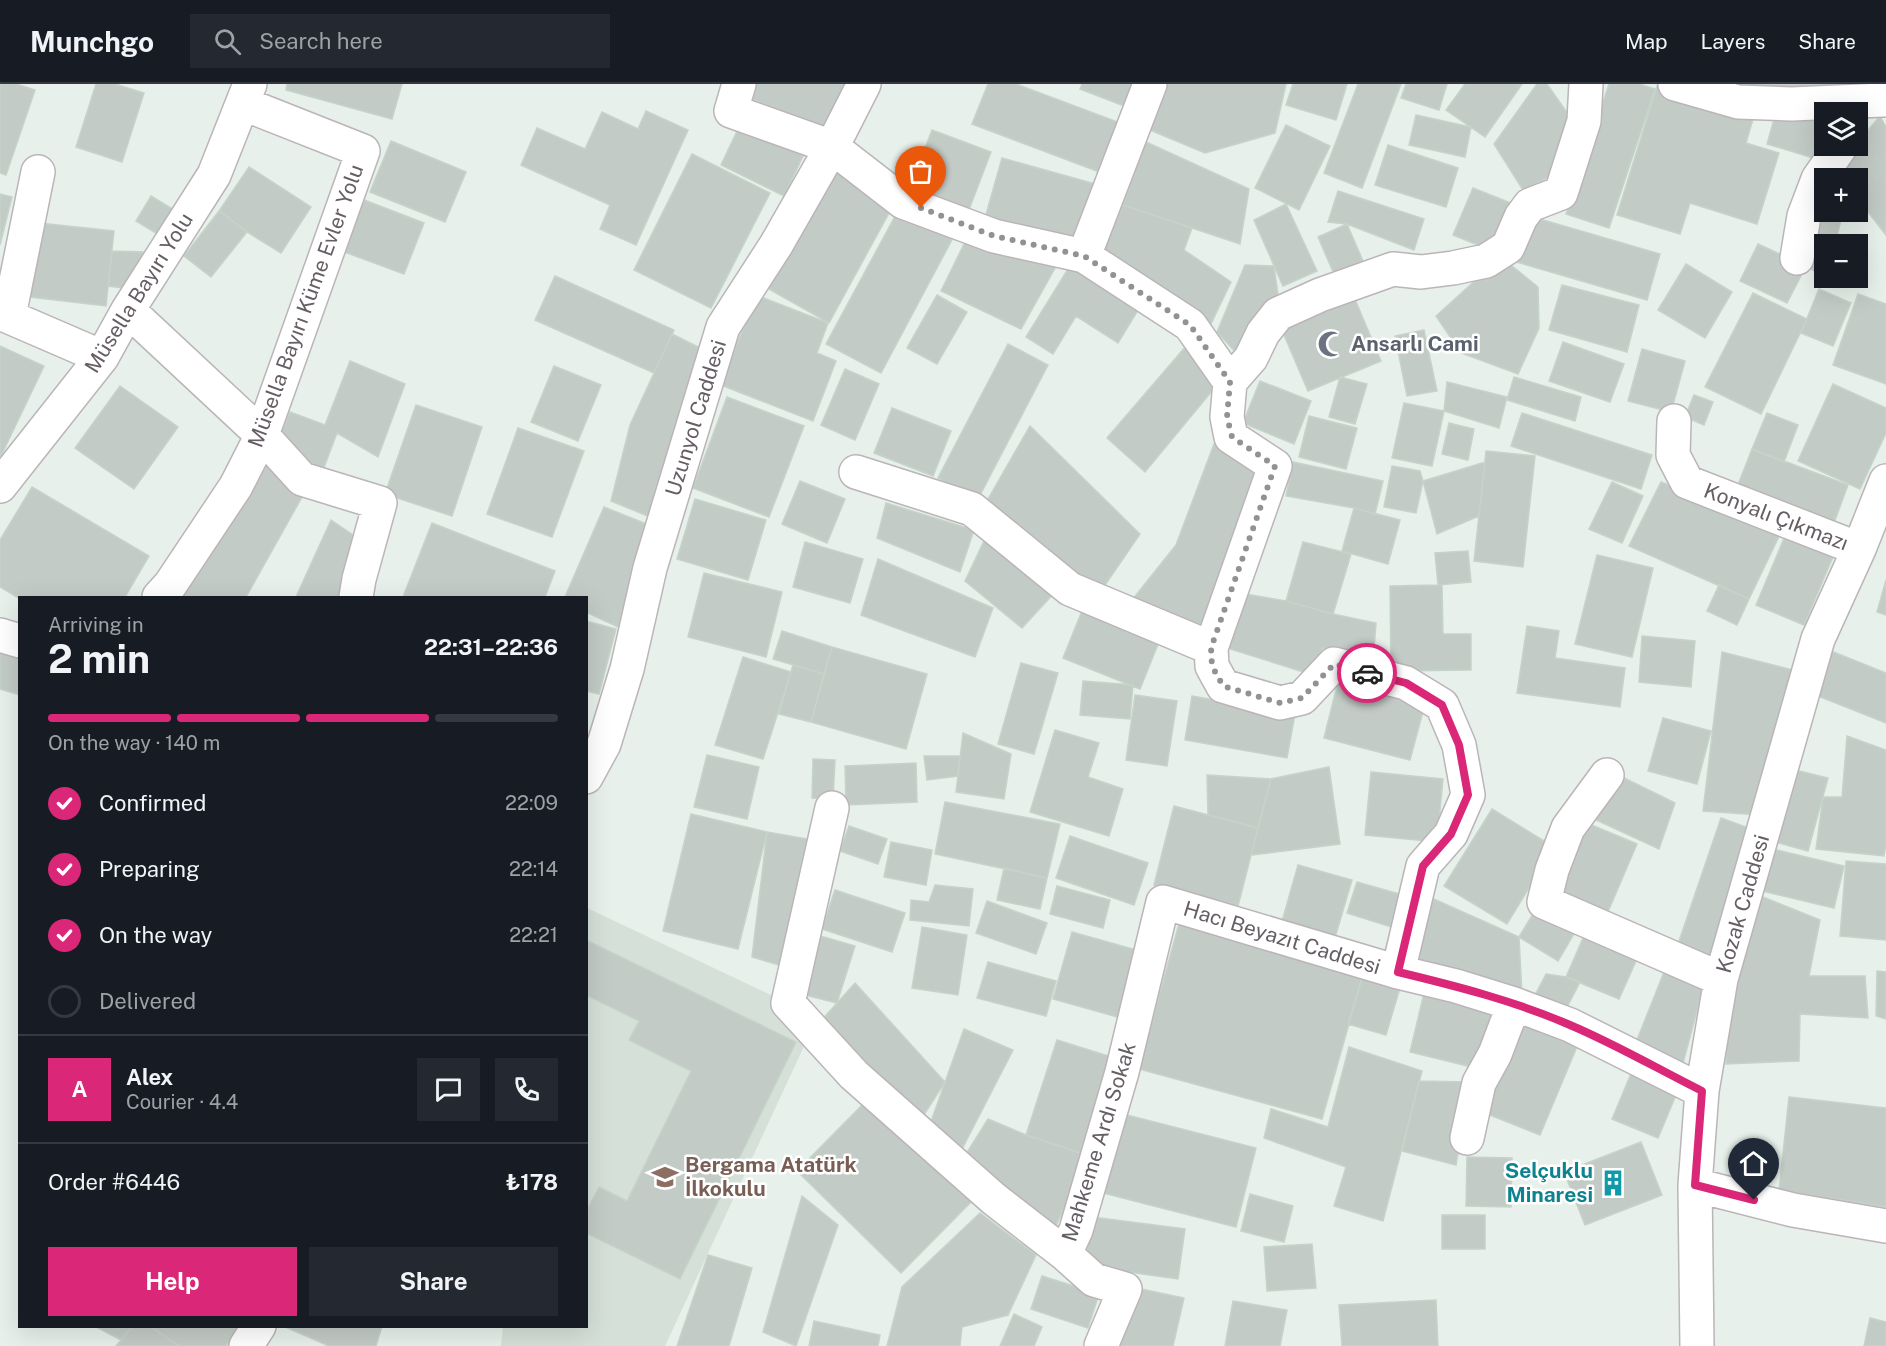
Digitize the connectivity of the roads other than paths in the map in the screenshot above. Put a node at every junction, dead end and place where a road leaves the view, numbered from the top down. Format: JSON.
{"nodes":[{"id":1,"x":864,"y":84,"type":"edge"},
{"id":2,"x":1150,"y":84,"type":"edge"},
{"id":3,"x":1560,"y":84,"type":"edge"},
{"id":4,"x":1586,"y":84,"type":"edge"},
{"id":5,"x":1675,"y":84,"type":"edge"},
{"id":6,"x":247,"y":94,"type":"edge"},
{"id":7,"x":1880,"y":96,"type":"edge"},
{"id":8,"x":735,"y":97,"type":"edge"},
{"id":9,"x":1868,"y":113,"type":"edge"},
{"id":10,"x":1584,"y":121,"type":"junction"},
{"id":11,"x":832,"y":147,"type":"junction"},
{"id":12,"x":1834,"y":156,"type":"edge"},
{"id":13,"x":38,"y":172,"type":"dead end"},
{"id":14,"x":1084,"y":256,"type":"junction"},
{"id":15,"x":1797,"y":258,"type":"dead end"},
{"id":16,"x":128,"y":310,"type":"junction"},
{"id":17,"x":4,"y":315,"type":"edge"},
{"id":18,"x":102,"y":357,"type":"junction"},
{"id":19,"x":1230,"y":382,"type":"junction"},
{"id":20,"x":1674,"y":421,"type":"dead end"},
{"id":21,"x":262,"y":435,"type":"junction"},
{"id":22,"x":856,"y":472,"type":"dead end"},
{"id":23,"x":1886,"y":481,"type":"edge"},
{"id":24,"x":0,"y":486,"type":"edge"},
{"id":25,"x":1859,"y":549,"type":"junction"},
{"id":26,"x":160,"y":596,"type":"edge"},
{"id":27,"x":356,"y":596,"type":"edge"},
{"id":28,"x":0,"y":635,"type":"edge"},
{"id":29,"x":18,"y":640,"type":"edge"},
{"id":30,"x":1211,"y":648,"type":"junction"},
{"id":31,"x":588,"y":773,"type":"edge"},
{"id":32,"x":1607,"y":776,"type":"dead end"},
{"id":33,"x":832,"y":808,"type":"dead end"},
{"id":34,"x":1163,"y":903,"type":"joint"},
{"id":35,"x":1398,"y":972,"type":"junction"},
{"id":36,"x":1721,"y":978,"type":"junction"},
{"id":37,"x":1514,"y":1004,"type":"junction"},
{"id":38,"x":1702,"y":1091,"type":"junction"},
{"id":39,"x":1467,"y":1138,"type":"dead end"},
{"id":40,"x":1695,"y":1185,"type":"junction"},
{"id":41,"x":1886,"y":1226,"type":"edge"},
{"id":42,"x":1065,"y":1254,"type":"junction"},
{"id":43,"x":258,"y":1328,"type":"edge"},
{"id":44,"x":1700,"y":1345,"type":"edge"},
{"id":45,"x":246,"y":1346,"type":"edge"},
{"id":46,"x":1101,"y":1346,"type":"edge"}],
"edges":[{"from":1,"to":11,"type":"street","name":"Uzunyol Caddesi"},
{"from":2,"to":14,"type":"street"},
{"from":3,"to":10,"type":"street"},
{"from":4,"to":10,"type":"street"},
{"from":5,"to":7,"type":"street"},
{"from":6,"to":16,"type":"street","name":"Müsella Bayırı Yolu"},
{"from":6,"to":21,"type":"street","name":"Müsella Bayırı Küme Evler Yolu"},
{"from":7,"to":9,"type":"street"},
{"from":8,"to":11,"type":"street"},
{"from":10,"to":19,"type":"street"},
{"from":11,"to":14,"type":"street"},
{"from":11,"to":31,"type":"street","name":"Uzunyol Caddesi"},
{"from":12,"to":15,"type":"street"},
{"from":13,"to":17,"type":"street"},
{"from":14,"to":19,"type":"street"},
{"from":16,"to":18,"type":"street","name":"Müsella Bayırı Yolu"},
{"from":16,"to":21,"type":"street"},
{"from":17,"to":18,"type":"street"},
{"from":18,"to":24,"type":"street","name":"Müsella Bayırı Yolu"},
{"from":19,"to":30,"type":"street"},
{"from":20,"to":25,"type":"street","name":"Konyalı Çıkmazı"},
{"from":21,"to":26,"type":"street","name":"Müsella Bayırı Küme Evler Yolu"},
{"from":21,"to":27,"type":"street"},
{"from":22,"to":30,"type":"street"},
{"from":23,"to":25,"type":"street","name":"Kozak Caddesi"},
{"from":25,"to":36,"type":"street","name":"Kozak Caddesi"},
{"from":28,"to":29,"type":"street"},
{"from":30,"to":35,"type":"street"},
{"from":32,"to":36,"type":"street"},
{"from":33,"to":42,"type":"street"},
{"from":34,"to":35,"type":"street","name":"Hacı Beyazıt Caddesi"},
{"from":34,"to":42,"type":"street","name":"Mahkeme Ardı Sokak"},
{"from":35,"to":37,"type":"street","name":"Hacı Beyazıt Caddesi"},
{"from":36,"to":38,"type":"street","name":"Kozak Caddesi"},
{"from":37,"to":38,"type":"street","name":"Hacı Beyazıt Caddesi"},
{"from":37,"to":39,"type":"street"},
{"from":38,"to":40,"type":"street","name":"Kozak Caddesi"},
{"from":40,"to":41,"type":"street"},
{"from":40,"to":44,"type":"street","name":"Kozak Caddesi"},
{"from":42,"to":46,"type":"street","name":"Mahkeme Ardı Sokak"},
{"from":43,"to":45,"type":"street"}]}
